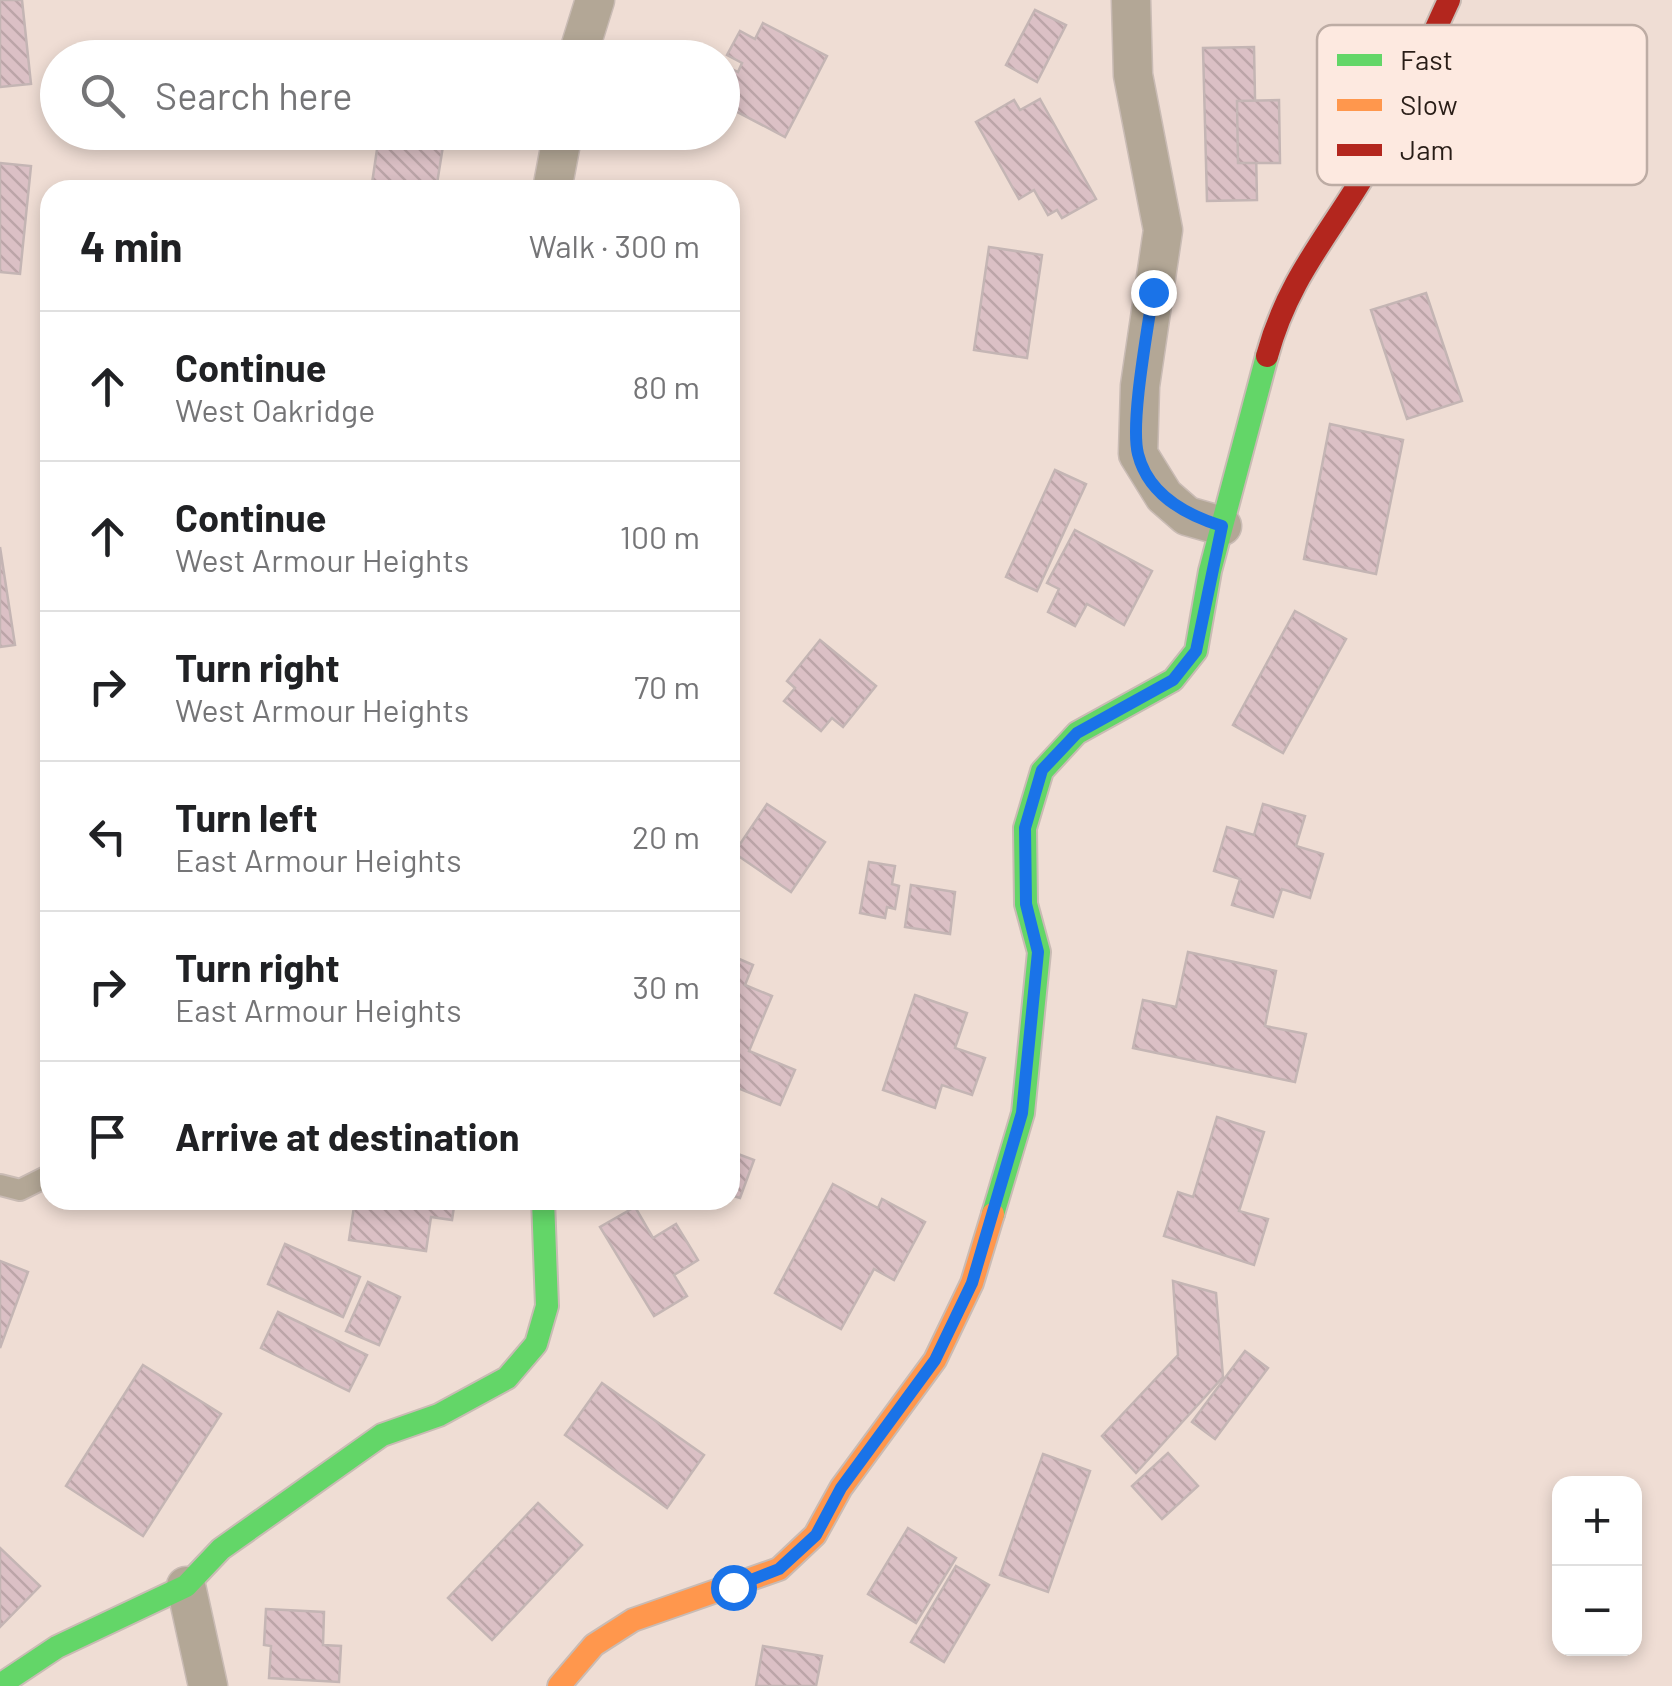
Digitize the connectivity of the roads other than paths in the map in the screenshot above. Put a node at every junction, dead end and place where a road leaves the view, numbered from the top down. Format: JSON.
{"nodes":[{"id":1,"x":595,"y":0,"type":"edge"},
{"id":2,"x":1131,"y":0,"type":"edge"},
{"id":3,"x":1450,"y":0,"type":"edge"},
{"id":4,"x":1438,"y":25,"type":"edge"},
{"id":5,"x":583,"y":40,"type":"edge"},
{"id":6,"x":559,"y":150,"type":"edge"},
{"id":7,"x":554,"y":180,"type":"edge"},
{"id":8,"x":1357,"y":185,"type":"edge"},
{"id":9,"x":1222,"y":526,"type":"junction"},
{"id":10,"x":40,"y":1180,"type":"edge"},
{"id":11,"x":0,"y":1185,"type":"edge"},
{"id":12,"x":544,"y":1210,"type":"edge"},
{"id":13,"x":186,"y":1586,"type":"junction"},
{"id":14,"x":0,"y":1686,"type":"edge"},
{"id":15,"x":208,"y":1686,"type":"edge"},
{"id":16,"x":559,"y":1686,"type":"edge"}],
"edges":[{"from":1,"to":5,"type":"street"},
{"from":2,"to":9,"type":"street"},
{"from":3,"to":4,"type":"street"},
{"from":6,"to":7,"type":"street"},
{"from":8,"to":9,"type":"street"},
{"from":9,"to":16,"type":"street"},
{"from":10,"to":11,"type":"lane"},
{"from":12,"to":13,"type":"street"},
{"from":13,"to":14,"type":"street"},
{"from":13,"to":15,"type":"street"}]}
